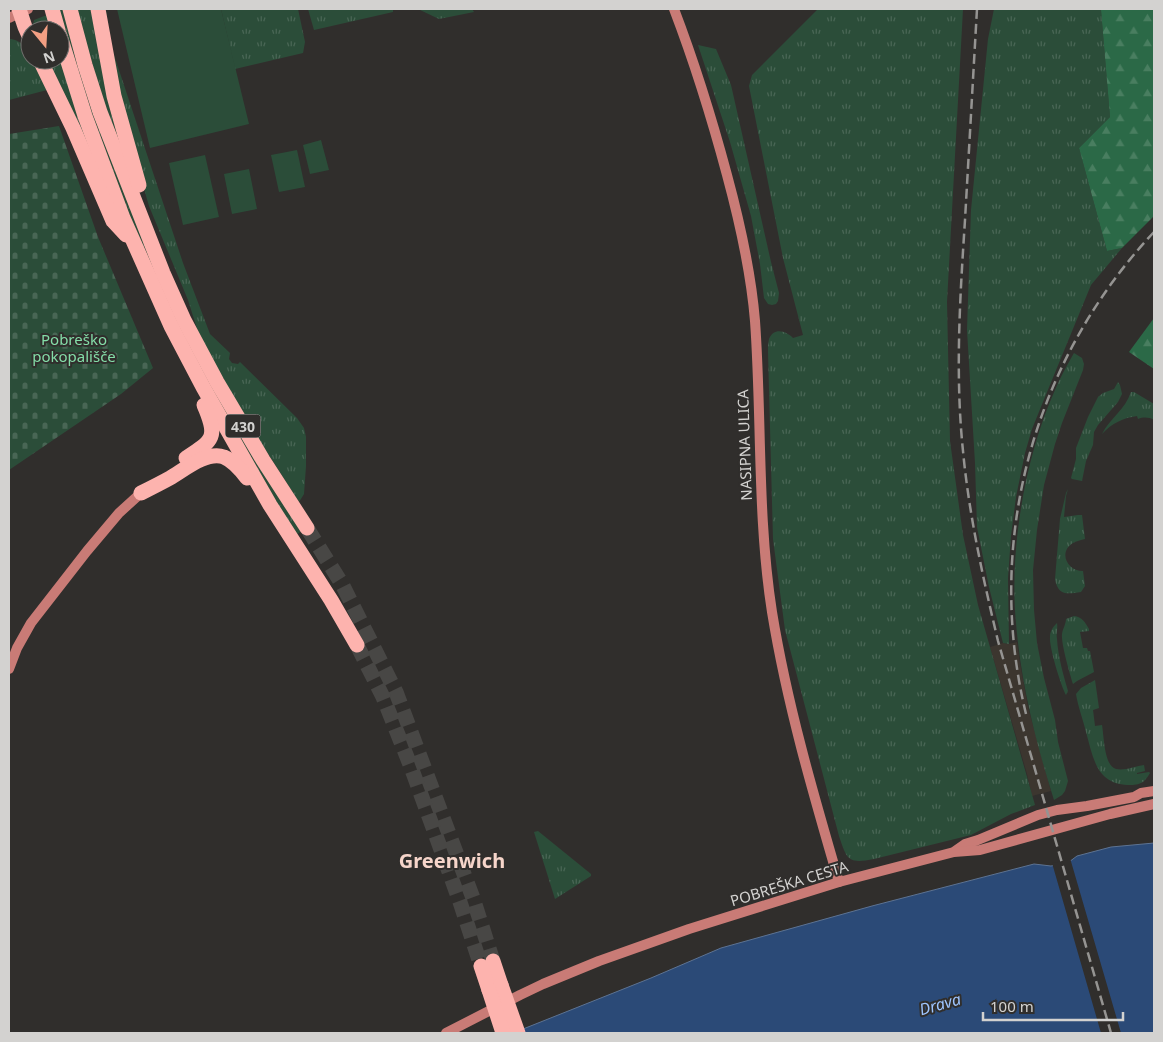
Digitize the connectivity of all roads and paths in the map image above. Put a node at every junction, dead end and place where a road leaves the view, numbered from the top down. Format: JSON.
{"nodes":[{"id":1,"x":70,"y":9,"type":"edge"},
{"id":2,"x":98,"y":9,"type":"edge"},
{"id":3,"x":674,"y":9,"type":"edge"},
{"id":4,"x":70,"y":68,"type":"edge"},
{"id":5,"x":45,"y":70,"type":"edge"},
{"id":6,"x":145,"y":225,"type":"junction"},
{"id":7,"x":134,"y":245,"type":"junction"},
{"id":8,"x":203,"y":387,"type":"junction"},
{"id":9,"x":141,"y":492,"type":"junction"},
{"id":10,"x":270,"y":505,"type":"junction"},
{"id":11,"x":307,"y":528,"type":"tunnel mouth"},
{"id":12,"x":357,"y":645,"type":"tunnel mouth"},
{"id":13,"x":9,"y":668,"type":"edge"},
{"id":14,"x":1154,"y":791,"type":"edge"},
{"id":15,"x":1154,"y":804,"type":"edge"},
{"id":16,"x":954,"y":852,"type":"junction"},
{"id":17,"x":839,"y":882,"type":"junction"},
{"id":18,"x":487,"y":964,"type":"tunnel mouth"},
{"id":19,"x":500,"y":1005,"type":"junction"},
{"id":20,"x":510,"y":1032,"type":"edge"},
{"id":21,"x":446,"y":1033,"type":"edge"}],
"edges":[{"from":1,"to":6,"type":"highway","number":"430"},
{"from":2,"to":6,"type":"highway"},
{"from":3,"to":17,"type":"street","name":"NASIPNA ULICA"},
{"from":4,"to":7,"type":"highway","number":"430"},
{"from":5,"to":7,"type":"highway"},
{"from":6,"to":11,"type":"highway","number":"430"},
{"from":7,"to":8,"type":"highway","number":"430"},
{"from":8,"to":9,"type":"highway"},
{"from":8,"to":10,"type":"highway","number":"430"},
{"from":9,"to":10,"type":"highway"},
{"from":9,"to":13,"type":"street"},
{"from":10,"to":12,"type":"highway","number":"430"},
{"from":14,"to":16,"type":"street"},
{"from":15,"to":16,"type":"street","name":"POBREŠKA CESTA"},
{"from":16,"to":17,"type":"street","name":"POBREŠKA CESTA"},
{"from":17,"to":19,"type":"street","name":"POBREŠKA CESTA"},
{"from":18,"to":20,"type":"highway","bridge":true},
{"from":19,"to":20,"type":"street"},
{"from":19,"to":21,"type":"street","name":"POBREŠKA CESTA"}]}
